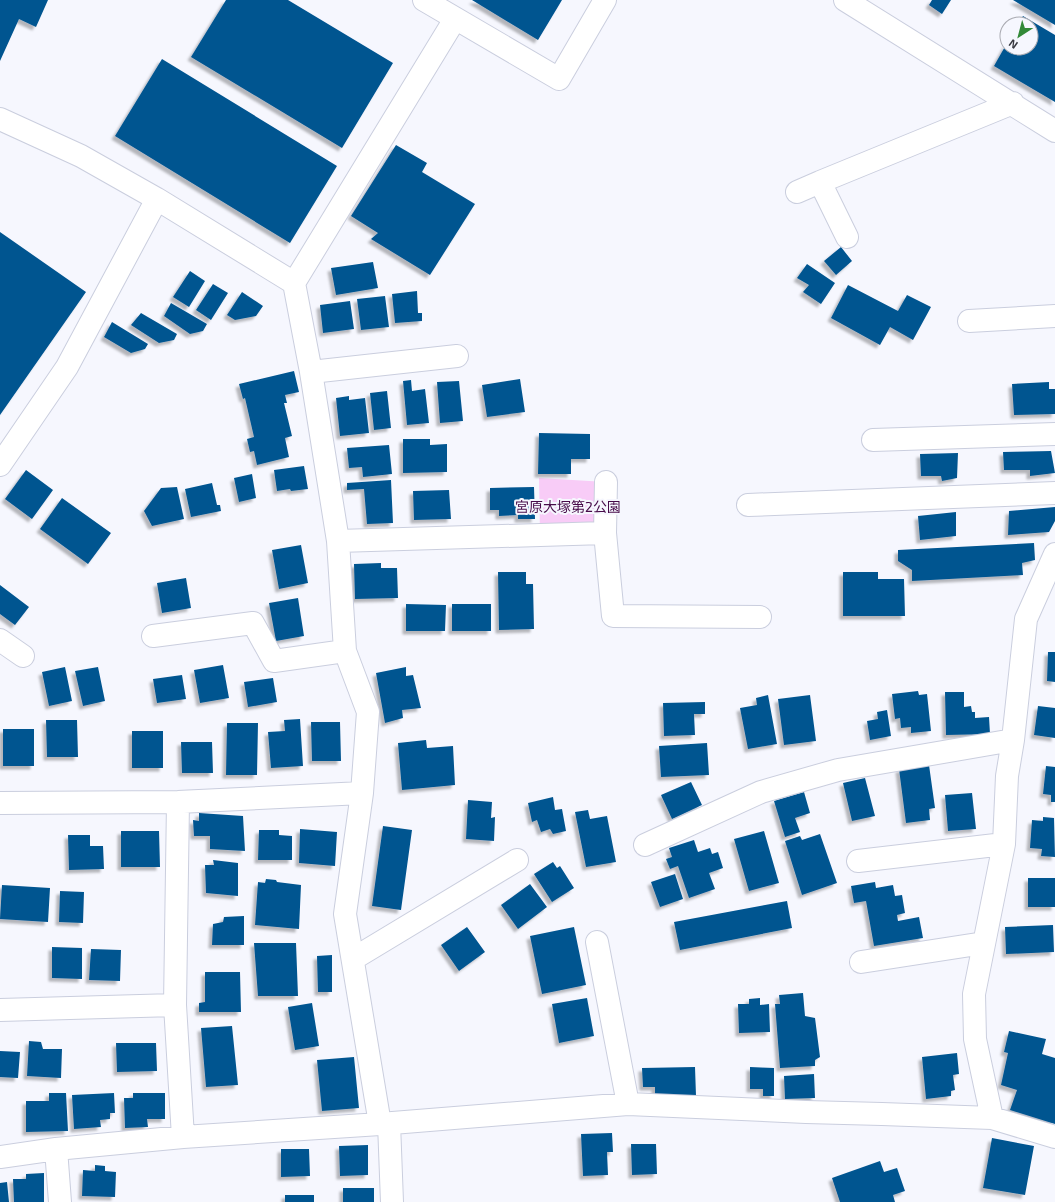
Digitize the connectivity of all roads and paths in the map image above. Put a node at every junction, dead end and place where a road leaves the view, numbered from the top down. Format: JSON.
{"nodes":[{"id":1,"x":424,"y":0,"type":"edge"},
{"id":2,"x":605,"y":0,"type":"edge"},
{"id":3,"x":845,"y":0,"type":"edge"},
{"id":4,"x":455,"y":19,"type":"junction"},
{"id":5,"x":1013,"y":103,"type":"junction"},
{"id":6,"x":0,"y":120,"type":"edge"},
{"id":7,"x":1055,"y":131,"type":"edge"},
{"id":8,"x":820,"y":182,"type":"junction"},
{"id":9,"x":797,"y":192,"type":"dead end"},
{"id":10,"x":157,"y":199,"type":"junction"},
{"id":11,"x":847,"y":237,"type":"dead end"},
{"id":12,"x":294,"y":283,"type":"junction"},
{"id":13,"x":1055,"y":316,"type":"edge"},
{"id":14,"x":969,"y":321,"type":"dead end"},
{"id":15,"x":457,"y":356,"type":"dead end"},
{"id":16,"x":311,"y":372,"type":"junction"},
{"id":17,"x":1055,"y":434,"type":"edge"},
{"id":18,"x":873,"y":440,"type":"dead end"},
{"id":19,"x":0,"y":465,"type":"edge"},
{"id":20,"x":606,"y":482,"type":"dead end"},
{"id":21,"x":1055,"y":493,"type":"edge"},
{"id":22,"x":748,"y":505,"type":"dead end"},
{"id":23,"x":604,"y":533,"type":"junction"},
{"id":24,"x":338,"y":541,"type":"junction"},
{"id":25,"x":1055,"y":554,"type":"edge"},
{"id":26,"x":760,"y":617,"type":"dead end"},
{"id":27,"x":153,"y":636,"type":"dead end"},
{"id":28,"x":0,"y":640,"type":"edge"},
{"id":29,"x":345,"y":651,"type":"junction"},
{"id":30,"x":23,"y":656,"type":"dead end"},
{"id":31,"x":1013,"y":740,"type":"junction"},
{"id":32,"x":362,"y":793,"type":"junction"},
{"id":33,"x":178,"y":802,"type":"junction"},
{"id":34,"x":0,"y":803,"type":"edge"},
{"id":35,"x":1004,"y":844,"type":"junction"},
{"id":36,"x":645,"y":845,"type":"dead end"},
{"id":37,"x":518,"y":860,"type":"dead end"},
{"id":38,"x":858,"y":861,"type":"dead end"},
{"id":39,"x":597,"y":942,"type":"dead end"},
{"id":40,"x":984,"y":943,"type":"junction"},
{"id":41,"x":353,"y":959,"type":"junction"},
{"id":42,"x":861,"y":962,"type":"dead end"},
{"id":43,"x":176,"y":1005,"type":"junction"},
{"id":44,"x":0,"y":1010,"type":"edge"},
{"id":45,"x":628,"y":1104,"type":"junction"},
{"id":46,"x":992,"y":1118,"type":"junction"},
{"id":47,"x":385,"y":1124,"type":"junction"},
{"id":48,"x":183,"y":1137,"type":"junction"},
{"id":49,"x":1055,"y":1137,"type":"edge"},
{"id":50,"x":56,"y":1149,"type":"junction"},
{"id":51,"x":0,"y":1157,"type":"edge"},
{"id":52,"x":60,"y":1202,"type":"edge"},
{"id":53,"x":392,"y":1202,"type":"edge"}],
"edges":[{"from":1,"to":4,"type":"street"},
{"from":2,"to":4,"type":"street"},
{"from":3,"to":5,"type":"street"},
{"from":4,"to":12,"type":"street"},
{"from":5,"to":7,"type":"street"},
{"from":5,"to":8,"type":"street"},
{"from":6,"to":10,"type":"street"},
{"from":8,"to":9,"type":"street"},
{"from":8,"to":11,"type":"street"},
{"from":10,"to":12,"type":"street"},
{"from":10,"to":19,"type":"street"},
{"from":12,"to":16,"type":"street"},
{"from":13,"to":14,"type":"street"},
{"from":15,"to":16,"type":"street"},
{"from":16,"to":24,"type":"street"},
{"from":17,"to":18,"type":"street"},
{"from":20,"to":23,"type":"street"},
{"from":21,"to":22,"type":"street"},
{"from":23,"to":24,"type":"street"},
{"from":23,"to":26,"type":"street"},
{"from":24,"to":29,"type":"street"},
{"from":25,"to":31,"type":"street"},
{"from":27,"to":29,"type":"street"},
{"from":28,"to":30,"type":"street"},
{"from":29,"to":32,"type":"street"},
{"from":31,"to":35,"type":"street"},
{"from":31,"to":36,"type":"street"},
{"from":32,"to":33,"type":"street"},
{"from":32,"to":41,"type":"street"},
{"from":33,"to":34,"type":"street"},
{"from":33,"to":43,"type":"street"},
{"from":35,"to":38,"type":"street"},
{"from":35,"to":40,"type":"street"},
{"from":37,"to":41,"type":"street"},
{"from":39,"to":45,"type":"street"},
{"from":40,"to":42,"type":"street"},
{"from":40,"to":46,"type":"street"},
{"from":41,"to":47,"type":"street"},
{"from":43,"to":44,"type":"street"},
{"from":43,"to":48,"type":"street"},
{"from":45,"to":46,"type":"street"},
{"from":45,"to":47,"type":"street"},
{"from":46,"to":49,"type":"street"},
{"from":47,"to":48,"type":"street"},
{"from":47,"to":53,"type":"street"},
{"from":48,"to":50,"type":"street"},
{"from":50,"to":51,"type":"street"},
{"from":50,"to":52,"type":"street"}]}
